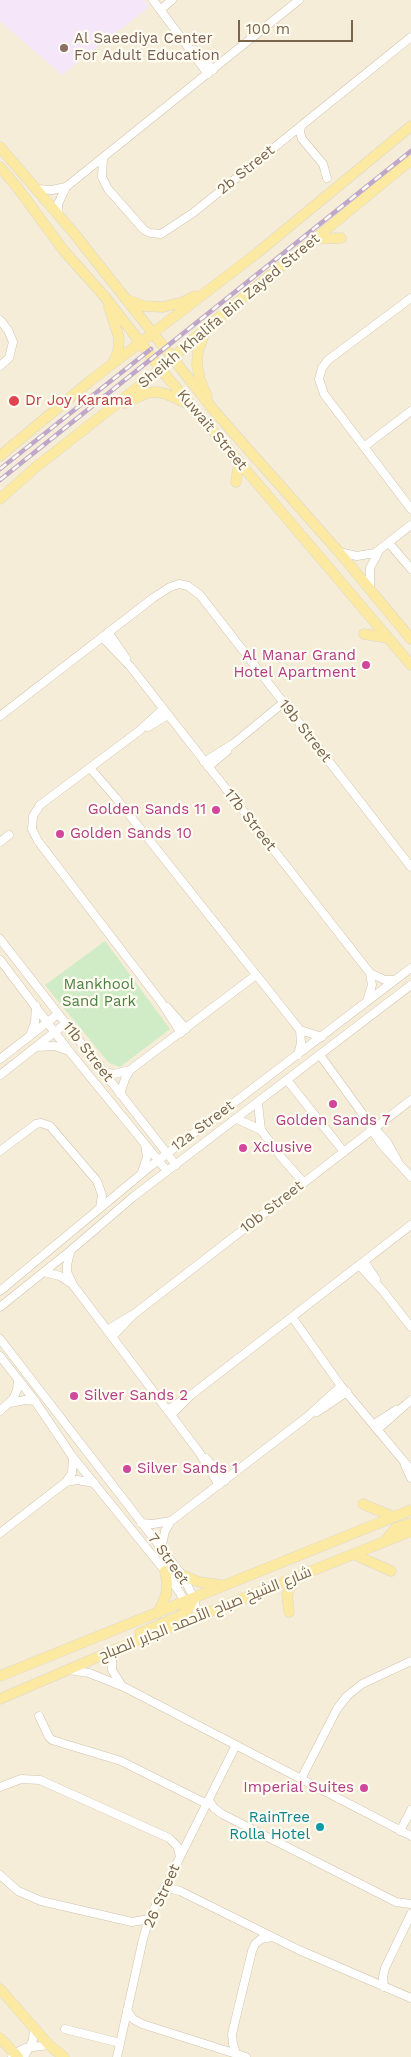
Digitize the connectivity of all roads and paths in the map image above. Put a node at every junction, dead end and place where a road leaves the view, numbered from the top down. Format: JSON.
{"nodes":[{"id":1,"x":172,"y":0,"type":"edge"},
{"id":2,"x":299,"y":0,"type":"edge"},
{"id":3,"x":158,"y":4,"type":"edge"},
{"id":4,"x":411,"y":37,"type":"edge"},
{"id":5,"x":210,"y":72,"type":"junction"},
{"id":6,"x":301,"y":126,"type":"junction"},
{"id":7,"x":411,"y":126,"type":"edge"},
{"id":8,"x":0,"y":147,"type":"edge"},
{"id":9,"x":103,"y":158,"type":"junction"},
{"id":10,"x":411,"y":160,"type":"edge"},
{"id":11,"x":0,"y":167,"type":"edge"},
{"id":12,"x":327,"y":178,"type":"dead end"},
{"id":13,"x":66,"y":187,"type":"junction"},
{"id":14,"x":38,"y":189,"type":"junction"},
{"id":15,"x":58,"y":216,"type":"junction"},
{"id":16,"x":49,"y":230,"type":"junction"},
{"id":17,"x":73,"y":232,"type":"junction"},
{"id":18,"x":341,"y":238,"type":"dead end"},
{"id":19,"x":315,"y":239,"type":"junction"},
{"id":20,"x":212,"y":289,"type":"junction"},
{"id":21,"x":105,"y":297,"type":"junction"},
{"id":22,"x":411,"y":298,"type":"edge"},
{"id":23,"x":127,"y":300,"type":"junction"},
{"id":24,"x":0,"y":320,"type":"edge"},
{"id":25,"x":207,"y":327,"type":"junction"},
{"id":26,"x":154,"y":333,"type":"junction"},
{"id":27,"x":141,"y":342,"type":"junction"},
{"id":28,"x":172,"y":359,"type":"junction"},
{"id":29,"x":113,"y":364,"type":"junction"},
{"id":30,"x":0,"y":366,"type":"edge"},
{"id":31,"x":161,"y":369,"type":"junction"},
{"id":32,"x":191,"y":405,"type":"junction"},
{"id":33,"x":110,"y":409,"type":"junction"},
{"id":34,"x":411,"y":411,"type":"edge"},
{"id":35,"x":216,"y":413,"type":"junction"},
{"id":36,"x":365,"y":446,"type":"junction"},
{"id":37,"x":0,"y":456,"type":"edge"},
{"id":38,"x":239,"y":462,"type":"junction"},
{"id":39,"x":236,"y":482,"type":"dead end"},
{"id":40,"x":0,"y":499,"type":"edge"},
{"id":41,"x":411,"y":509,"type":"edge"},
{"id":42,"x":411,"y":525,"type":"edge"},
{"id":43,"x":389,"y":543,"type":"junction"},
{"id":44,"x":380,"y":550,"type":"junction"},
{"id":45,"x":339,"y":552,"type":"junction"},
{"id":46,"x":411,"y":569,"type":"edge"},
{"id":47,"x":370,"y":589,"type":"junction"},
{"id":48,"x":105,"y":634,"type":"junction"},
{"id":49,"x":364,"y":634,"type":"dead end"},
{"id":50,"x":388,"y":638,"type":"junction"},
{"id":51,"x":411,"y":639,"type":"edge"},
{"id":52,"x":411,"y":665,"type":"edge"},
{"id":53,"x":285,"y":706,"type":"junction"},
{"id":54,"x":165,"y":712,"type":"junction"},
{"id":55,"x":0,"y":716,"type":"edge"},
{"id":56,"x":206,"y":765,"type":"junction"},
{"id":57,"x":92,"y":766,"type":"junction"},
{"id":58,"x":9,"y":835,"type":"dead end"},
{"id":59,"x":0,"y":842,"type":"edge"},
{"id":60,"x":411,"y":867,"type":"edge"},
{"id":61,"x":0,"y":939,"type":"edge"},
{"id":62,"x":0,"y":960,"type":"edge"},
{"id":63,"x":411,"y":968,"type":"edge"},
{"id":64,"x":370,"y":973,"type":"junction"},
{"id":65,"x":258,"y":977,"type":"junction"},
{"id":66,"x":396,"y":980,"type":"junction"},
{"id":67,"x":411,"y":984,"type":"edge"},
{"id":68,"x":367,"y":1001,"type":"junction"},
{"id":69,"x":36,"y":1006,"type":"junction"},
{"id":70,"x":58,"y":1014,"type":"junction"},
{"id":71,"x":47,"y":1021,"type":"junction"},
{"id":72,"x":65,"y":1024,"type":"junction"},
{"id":73,"x":300,"y":1030,"type":"junction"},
{"id":74,"x":184,"y":1031,"type":"junction"},
{"id":75,"x":55,"y":1032,"type":"junction"},
{"id":76,"x":30,"y":1034,"type":"junction"},
{"id":77,"x":322,"y":1037,"type":"junction"},
{"id":78,"x":32,"y":1048,"type":"junction"},
{"id":79,"x":69,"y":1051,"type":"junction"},
{"id":80,"x":298,"y":1055,"type":"junction"},
{"id":81,"x":320,"y":1055,"type":"junction"},
{"id":82,"x":0,"y":1059,"type":"edge"},
{"id":83,"x":130,"y":1070,"type":"junction"},
{"id":84,"x":103,"y":1072,"type":"junction"},
{"id":85,"x":0,"y":1075,"type":"edge"},
{"id":86,"x":287,"y":1080,"type":"junction"},
{"id":87,"x":120,"y":1094,"type":"junction"},
{"id":88,"x":411,"y":1100,"type":"edge"},
{"id":89,"x":258,"y":1104,"type":"junction"},
{"id":90,"x":237,"y":1119,"type":"junction"},
{"id":91,"x":374,"y":1129,"type":"junction"},
{"id":92,"x":262,"y":1130,"type":"junction"},
{"id":93,"x":157,"y":1140,"type":"junction"},
{"id":94,"x":144,"y":1142,"type":"junction"},
{"id":95,"x":180,"y":1143,"type":"junction"},
{"id":96,"x":0,"y":1151,"type":"edge"},
{"id":97,"x":344,"y":1152,"type":"junction"},
{"id":98,"x":167,"y":1153,"type":"junction"},
{"id":99,"x":158,"y":1160,"type":"junction"},
{"id":100,"x":176,"y":1165,"type":"junction"},
{"id":101,"x":167,"y":1171,"type":"junction"},
{"id":102,"x":142,"y":1173,"type":"junction"},
{"id":103,"x":411,"y":1177,"type":"edge"},
{"id":104,"x":301,"y":1184,"type":"junction"},
{"id":105,"x":99,"y":1210,"type":"junction"},
{"id":106,"x":410,"y":1226,"type":"edge"},
{"id":107,"x":70,"y":1251,"type":"junction"},
{"id":108,"x":361,"y":1263,"type":"junction"},
{"id":109,"x":44,"y":1272,"type":"junction"},
{"id":110,"x":73,"y":1285,"type":"junction"},
{"id":111,"x":0,"y":1291,"type":"edge"},
{"id":112,"x":0,"y":1307,"type":"edge"},
{"id":113,"x":134,"y":1314,"type":"junction"},
{"id":114,"x":289,"y":1319,"type":"junction"},
{"id":115,"x":411,"y":1327,"type":"edge"},
{"id":116,"x":107,"y":1330,"type":"junction"},
{"id":117,"x":112,"y":1337,"type":"junction"},
{"id":118,"x":0,"y":1340,"type":"edge"},
{"id":119,"x":0,"y":1356,"type":"edge"},
{"id":120,"x":18,"y":1380,"type":"junction"},
{"id":121,"x":344,"y":1389,"type":"junction"},
{"id":122,"x":411,"y":1400,"type":"edge"},
{"id":123,"x":34,"y":1401,"type":"junction"},
{"id":124,"x":10,"y":1403,"type":"junction"},
{"id":125,"x":0,"y":1411,"type":"edge"},
{"id":126,"x":169,"y":1412,"type":"junction"},
{"id":127,"x":376,"y":1426,"type":"junction"},
{"id":128,"x":72,"y":1456,"type":"junction"},
{"id":129,"x":402,"y":1459,"type":"junction"},
{"id":130,"x":411,"y":1470,"type":"edge"},
{"id":131,"x":411,"y":1478,"type":"edge"},
{"id":132,"x":66,"y":1482,"type":"junction"},
{"id":133,"x":94,"y":1483,"type":"junction"},
{"id":134,"x":222,"y":1483,"type":"junction"},
{"id":135,"x":363,"y":1504,"type":"dead end"},
{"id":136,"x":410,"y":1509,"type":"edge"},
{"id":137,"x":394,"y":1517,"type":"junction"},
{"id":138,"x":171,"y":1521,"type":"junction"},
{"id":139,"x":141,"y":1523,"type":"junction"},
{"id":140,"x":411,"y":1523,"type":"edge"},
{"id":141,"x":411,"y":1531,"type":"edge"},
{"id":142,"x":0,"y":1533,"type":"edge"},
{"id":143,"x":384,"y":1542,"type":"junction"},
{"id":144,"x":161,"y":1549,"type":"junction"},
{"id":145,"x":353,"y":1554,"type":"junction"},
{"id":146,"x":391,"y":1570,"type":"dead end"},
{"id":147,"x":165,"y":1571,"type":"junction"},
{"id":148,"x":182,"y":1576,"type":"junction"},
{"id":149,"x":297,"y":1577,"type":"junction"},
{"id":150,"x":225,"y":1585,"type":"junction"},
{"id":151,"x":189,"y":1603,"type":"junction"},
{"id":152,"x":288,"y":1612,"type":"dead end"},
{"id":153,"x":158,"y":1613,"type":"junction"},
{"id":154,"x":198,"y":1618,"type":"junction"},
{"id":155,"x":114,"y":1650,"type":"junction"},
{"id":156,"x":411,"y":1661,"type":"edge"},
{"id":157,"x":67,"y":1670,"type":"junction"},
{"id":158,"x":0,"y":1676,"type":"edge"},
{"id":159,"x":124,"y":1687,"type":"junction"},
{"id":160,"x":0,"y":1699,"type":"edge"},
{"id":161,"x":39,"y":1716,"type":"dead end"},
{"id":162,"x":236,"y":1745,"type":"junction"},
{"id":163,"x":301,"y":1779,"type":"junction"},
{"id":164,"x":0,"y":1787,"type":"edge"},
{"id":165,"x":208,"y":1802,"type":"junction"},
{"id":166,"x":411,"y":1810,"type":"edge"},
{"id":167,"x":400,"y":1831,"type":"junction"},
{"id":168,"x":411,"y":1836,"type":"edge"},
{"id":169,"x":180,"y":1856,"type":"junction"},
{"id":170,"x":0,"y":1875,"type":"edge"},
{"id":171,"x":161,"y":1893,"type":"junction"},
{"id":172,"x":411,"y":1904,"type":"edge"},
{"id":173,"x":411,"y":1914,"type":"edge"},
{"id":174,"x":149,"y":1919,"type":"junction"},
{"id":175,"x":272,"y":1937,"type":"junction"},
{"id":176,"x":384,"y":1987,"type":"junction"},
{"id":177,"x":0,"y":1989,"type":"edge"},
{"id":178,"x":411,"y":1998,"type":"edge"},
{"id":179,"x":127,"y":2010,"type":"junction"},
{"id":180,"x":34,"y":2027,"type":"junction"},
{"id":181,"x":65,"y":2029,"type":"dead end"},
{"id":182,"x":0,"y":2038,"type":"edge"},
{"id":183,"x":120,"y":2043,"type":"junction"},
{"id":184,"x":49,"y":2045,"type":"junction"},
{"id":185,"x":29,"y":2048,"type":"junction"},
{"id":186,"x":236,"y":2054,"type":"junction"},
{"id":187,"x":17,"y":2056,"type":"edge"},
{"id":188,"x":64,"y":2057,"type":"edge"},
{"id":189,"x":118,"y":2057,"type":"edge"},
{"id":190,"x":246,"y":2057,"type":"edge"}],
"edges":[{"from":1,"to":3,"type":"street"},
{"from":2,"to":5,"type":"street"},
{"from":3,"to":5,"type":"street"},
{"from":4,"to":6,"type":"street","name":"2b Street"},
{"from":5,"to":9,"type":"street"},
{"from":6,"to":9,"type":"street","name":"2b Street"},
{"from":6,"to":12,"type":"street"},
{"from":7,"to":20,"type":"main road","name":"Sheikh Khalifa Bin Zayed Street"},
{"from":8,"to":14,"type":"main road","name":"Kuwait Street"},
{"from":9,"to":13,"type":"street"},
{"from":10,"to":19,"type":"main road","name":"Sheikh Khalifa Bin Zayed Street"},
{"from":11,"to":16,"type":"main road","name":"Kuwait Street"},
{"from":13,"to":14,"type":"street"},
{"from":13,"to":15,"type":"street"},
{"from":14,"to":15,"type":"main road","name":"Kuwait Street"},
{"from":15,"to":17,"type":"main road","name":"Kuwait Street"},
{"from":16,"to":17,"type":"main road"},
{"from":16,"to":21,"type":"main road","name":"Kuwait Street"},
{"from":17,"to":23,"type":"main road","name":"Kuwait Street"},
{"from":18,"to":19,"type":"main road"},
{"from":19,"to":25,"type":"main road","name":"Sheikh Khalifa Bin Zayed Street"},
{"from":20,"to":23,"type":"main road"},
{"from":20,"to":26,"type":"main road","name":"Sheikh Khalifa Bin Zayed Street"},
{"from":21,"to":27,"type":"main road","name":"Kuwait Street"},
{"from":21,"to":29,"type":"main road"},
{"from":22,"to":36,"type":"street"},
{"from":23,"to":26,"type":"main road","name":"Kuwait Street"},
{"from":24,"to":30,"type":"street"},
{"from":25,"to":28,"type":"main road","name":"Sheikh Khalifa Bin Zayed Street"},
{"from":25,"to":35,"type":"main road"},
{"from":26,"to":27,"type":"main road","name":"Sheikh Khalifa Bin Zayed Street"},
{"from":26,"to":28,"type":"main road","name":"Kuwait Street"},
{"from":27,"to":29,"type":"main road","name":"Sheikh Khalifa Bin Zayed Street"},
{"from":27,"to":31,"type":"main road","name":"Kuwait Street"},
{"from":28,"to":31,"type":"main road","name":"Sheikh Khalifa Bin Zayed Street"},
{"from":28,"to":35,"type":"main road","name":"Kuwait Street"},
{"from":29,"to":37,"type":"main road","name":"Sheikh Khalifa Bin Zayed Street"},
{"from":31,"to":32,"type":"main road","name":"Kuwait Street"},
{"from":31,"to":33,"type":"main road","name":"Sheikh Khalifa Bin Zayed Street"},
{"from":32,"to":33,"type":"main road"},
{"from":32,"to":38,"type":"main road","name":"Kuwait Street"},
{"from":33,"to":40,"type":"main road","name":"Sheikh Khalifa Bin Zayed Street"},
{"from":34,"to":36,"type":"street"},
{"from":35,"to":45,"type":"main road","name":"Kuwait Street"},
{"from":36,"to":41,"type":"street"},
{"from":38,"to":39,"type":"main road"},
{"from":38,"to":50,"type":"main road","name":"Kuwait Street"},
{"from":42,"to":43,"type":"street"},
{"from":43,"to":44,"type":"street"},
{"from":43,"to":46,"type":"street"},
{"from":44,"to":45,"type":"street"},
{"from":44,"to":47,"type":"street"},
{"from":45,"to":47,"type":"main road","name":"Kuwait Street"},
{"from":47,"to":51,"type":"main road","name":"Kuwait Street"},
{"from":48,"to":53,"type":"street","name":"19b Street"},
{"from":48,"to":54,"type":"street","name":"17b Street"},
{"from":48,"to":55,"type":"street"},
{"from":49,"to":50,"type":"main road"},
{"from":50,"to":52,"type":"main road","name":"Kuwait Street"},
{"from":53,"to":56,"type":"street"},
{"from":53,"to":60,"type":"street","name":"19b Street"},
{"from":54,"to":56,"type":"street","name":"17b Street"},
{"from":54,"to":57,"type":"street"},
{"from":56,"to":64,"type":"street","name":"17b Street"},
{"from":57,"to":65,"type":"street"},
{"from":57,"to":74,"type":"street"},
{"from":58,"to":59,"type":"street"},
{"from":61,"to":70,"type":"street","name":"11b Street"},
{"from":62,"to":69,"type":"street","name":"11b Street"},
{"from":63,"to":66,"type":"street","name":"12a Street"},
{"from":64,"to":66,"type":"street"},
{"from":64,"to":68,"type":"street"},
{"from":65,"to":73,"type":"street"},
{"from":65,"to":74,"type":"street"},
{"from":66,"to":68,"type":"street","name":"12a Street"},
{"from":67,"to":81,"type":"street","name":"12a Street"},
{"from":68,"to":77,"type":"street","name":"12a Street"},
{"from":69,"to":71,"type":"street","name":"11b Street"},
{"from":69,"to":76,"type":"street"},
{"from":70,"to":71,"type":"street"},
{"from":70,"to":72,"type":"street","name":"11b Street"},
{"from":71,"to":75,"type":"street","name":"11b Street"},
{"from":71,"to":76,"type":"street"},
{"from":72,"to":75,"type":"street"},
{"from":72,"to":84,"type":"street","name":"11b Street"},
{"from":73,"to":77,"type":"street"},
{"from":73,"to":80,"type":"street"},
{"from":74,"to":83,"type":"street"},
{"from":75,"to":78,"type":"street"},
{"from":75,"to":79,"type":"street","name":"11b Street"},
{"from":76,"to":82,"type":"street"},
{"from":77,"to":80,"type":"street","name":"12a Street"},
{"from":78,"to":79,"type":"street"},
{"from":78,"to":85,"type":"street"},
{"from":79,"to":94,"type":"street","name":"11b Street"},
{"from":80,"to":95,"type":"street","name":"12a Street"},
{"from":81,"to":86,"type":"street","name":"12a Street"},
{"from":81,"to":91,"type":"street"},
{"from":83,"to":84,"type":"street"},
{"from":83,"to":87,"type":"street"},
{"from":84,"to":87,"type":"street","name":"11b Street"},
{"from":86,"to":89,"type":"street","name":"12a Street"},
{"from":86,"to":97,"type":"street"},
{"from":87,"to":93,"type":"street","name":"11b Street"},
{"from":88,"to":91,"type":"street","name":"10b Street"},
{"from":89,"to":90,"type":"street","name":"12a Street"},
{"from":89,"to":92,"type":"street"},
{"from":90,"to":92,"type":"street"},
{"from":90,"to":100,"type":"street","name":"12a Street"},
{"from":91,"to":97,"type":"street","name":"10b Street"},
{"from":91,"to":103,"type":"street"},
{"from":92,"to":104,"type":"street"},
{"from":93,"to":95,"type":"street"},
{"from":93,"to":98,"type":"street","name":"11b Street"},
{"from":94,"to":99,"type":"street","name":"11b Street"},
{"from":94,"to":102,"type":"street"},
{"from":95,"to":98,"type":"street","name":"12a Street"},
{"from":96,"to":105,"type":"street"},
{"from":97,"to":104,"type":"street","name":"10b Street"},
{"from":98,"to":99,"type":"street","name":"12a Street"},
{"from":98,"to":100,"type":"street","name":"11b Street"},
{"from":99,"to":101,"type":"street","name":"11b Street"},
{"from":99,"to":102,"type":"street","name":"12a Street"},
{"from":100,"to":101,"type":"street","name":"12a Street"},
{"from":101,"to":107,"type":"street","name":"12a Street"},
{"from":102,"to":105,"type":"street","name":"12a Street"},
{"from":104,"to":113,"type":"street","name":"10b Street"},
{"from":105,"to":111,"type":"street","name":"12a Street"},
{"from":106,"to":108,"type":"street"},
{"from":107,"to":109,"type":"street","name":"12a Street"},
{"from":107,"to":110,"type":"street"},
{"from":108,"to":114,"type":"street"},
{"from":108,"to":115,"type":"street"},
{"from":109,"to":110,"type":"street"},
{"from":109,"to":112,"type":"street","name":"12a Street"},
{"from":110,"to":116,"type":"street"},
{"from":113,"to":116,"type":"street","name":"10b Street"},
{"from":113,"to":117,"type":"street","name":"10b Street"},
{"from":114,"to":121,"type":"street"},
{"from":114,"to":126,"type":"street"},
{"from":116,"to":117,"type":"street"},
{"from":117,"to":126,"type":"street"},
{"from":118,"to":139,"type":"street","name":"7 Street"},
{"from":119,"to":120,"type":"street","name":"7 Street"},
{"from":120,"to":123,"type":"street","name":"7 Street"},
{"from":120,"to":124,"type":"street"},
{"from":121,"to":127,"type":"street"},
{"from":121,"to":134,"type":"street"},
{"from":122,"to":127,"type":"street"},
{"from":123,"to":124,"type":"street"},
{"from":123,"to":128,"type":"street","name":"7 Street"},
{"from":124,"to":125,"type":"street"},
{"from":126,"to":134,"type":"street"},
{"from":127,"to":129,"type":"street"},
{"from":128,"to":132,"type":"street"},
{"from":128,"to":133,"type":"street","name":"7 Street"},
{"from":129,"to":130,"type":"street"},
{"from":129,"to":131,"type":"street"},
{"from":132,"to":133,"type":"street"},
{"from":132,"to":142,"type":"street"},
{"from":133,"to":147,"type":"street","name":"7 Street"},
{"from":134,"to":138,"type":"street"},
{"from":135,"to":137,"type":"main road"},
{"from":136,"to":137,"type":"main road","name":"شارع الشيخ صباح الأحمد الجابر الصباح"},
{"from":137,"to":150,"type":"main road","name":"شارع الشيخ صباح الأحمد الجابر الصباح"},
{"from":138,"to":139,"type":"street"},
{"from":138,"to":144,"type":"street"},
{"from":139,"to":144,"type":"street","name":"7 Street"},
{"from":140,"to":143,"type":"main road"},
{"from":141,"to":143,"type":"main road","name":"شارع الشيخ صباح الأحمد الجابر الصباح"},
{"from":143,"to":145,"type":"main road","name":"شارع الشيخ صباح الأحمد الجابر الصباح"},
{"from":144,"to":148,"type":"street","name":"7 Street"},
{"from":145,"to":146,"type":"main road"},
{"from":145,"to":149,"type":"main road","name":"شارع الشيخ صباح الأحمد الجابر الصباح"},
{"from":147,"to":151,"type":"street","name":"7 Street"},
{"from":147,"to":153,"type":"main road"},
{"from":148,"to":150,"type":"main road"},
{"from":148,"to":151,"type":"street","name":"7 Street"},
{"from":149,"to":152,"type":"main road"},
{"from":149,"to":154,"type":"main road","name":"شارع الشيخ صباح الأحمد الجابر الصباح"},
{"from":150,"to":151,"type":"main road","name":"شارع الشيخ صباح الأحمد الجابر الصباح"},
{"from":151,"to":153,"type":"main road","name":"شارع الشيخ صباح الأحمد الجابر الصباح"},
{"from":151,"to":154,"type":"street","name":"7 Street"},
{"from":151,"to":154,"type":"street","name":"7 Street"},
{"from":151,"to":155,"type":"main road"},
{"from":153,"to":158,"type":"main road","name":"شارع الشيخ صباح الأحمد الجابر الصباح"},
{"from":154,"to":155,"type":"main road","name":"شارع الشيخ صباح الأحمد الجابر الصباح"},
{"from":155,"to":157,"type":"main road","name":"شارع الشيخ صباح الأحمد الجابر الصباح"},
{"from":155,"to":159,"type":"street"},
{"from":156,"to":163,"type":"street"},
{"from":157,"to":159,"type":"street"},
{"from":157,"to":160,"type":"main road","name":"شارع الشيخ صباح الأحمد الجابر الصباح"},
{"from":159,"to":162,"type":"street"},
{"from":161,"to":165,"type":"street"},
{"from":162,"to":163,"type":"street"},
{"from":162,"to":165,"type":"street","name":"26 Street"},
{"from":163,"to":167,"type":"street"},
{"from":164,"to":169,"type":"street"},
{"from":165,"to":169,"type":"street","name":"26 Street"},
{"from":165,"to":172,"type":"street"},
{"from":166,"to":167,"type":"street"},
{"from":167,"to":168,"type":"street"},
{"from":169,"to":171,"type":"street","name":"26 Street"},
{"from":170,"to":174,"type":"street"},
{"from":171,"to":174,"type":"street","name":"26 Street"},
{"from":171,"to":175,"type":"street"},
{"from":173,"to":176,"type":"street"},
{"from":174,"to":179,"type":"street","name":"26 Street"},
{"from":175,"to":176,"type":"street"},
{"from":175,"to":186,"type":"street"},
{"from":176,"to":178,"type":"street"},
{"from":177,"to":180,"type":"main road"},
{"from":179,"to":183,"type":"street","name":"26 Street"},
{"from":179,"to":186,"type":"street"},
{"from":180,"to":184,"type":"main road"},
{"from":180,"to":185,"type":"street"},
{"from":181,"to":183,"type":"street"},
{"from":182,"to":187,"type":"main road"},
{"from":183,"to":189,"type":"street","name":"26 Street"},
{"from":184,"to":185,"type":"street"},
{"from":184,"to":188,"type":"main road"},
{"from":185,"to":187,"type":"street"},
{"from":186,"to":190,"type":"street"}]}
